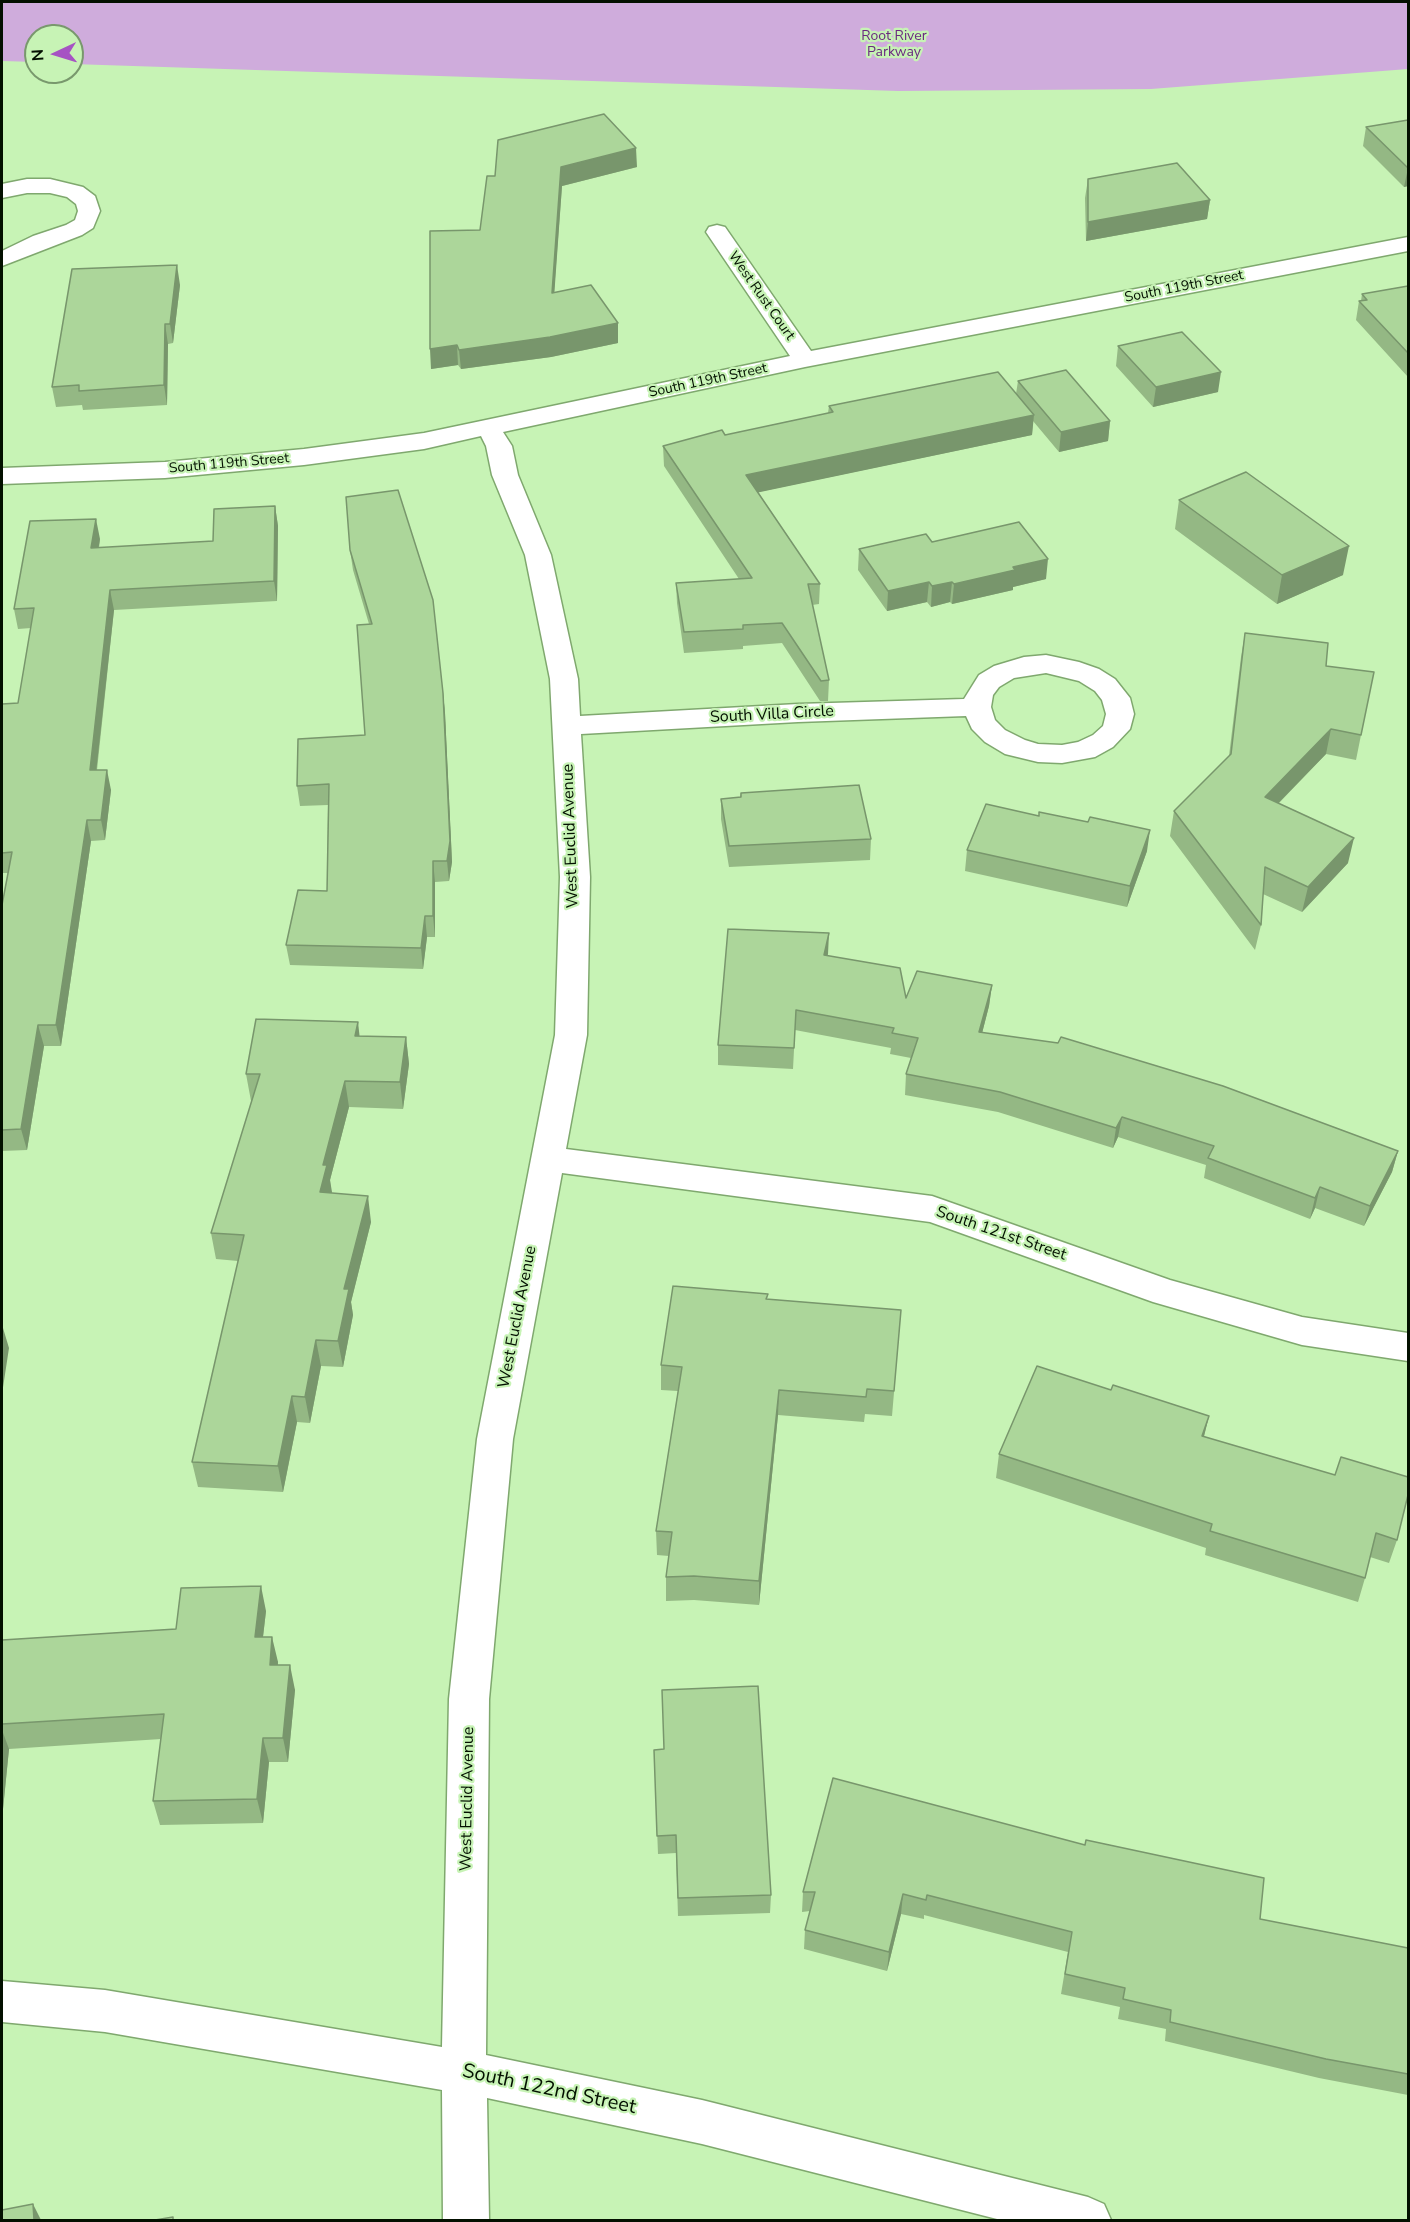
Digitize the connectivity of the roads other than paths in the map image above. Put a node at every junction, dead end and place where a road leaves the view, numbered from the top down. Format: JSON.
{"nodes":[{"id":1,"x":2,"y":191,"type":"edge"},
{"id":2,"x":717,"y":232,"type":"dead end"},
{"id":3,"x":1408,"y":244,"type":"edge"},
{"id":4,"x":2,"y":259,"type":"edge"},
{"id":5,"x":805,"y":360,"type":"junction"},
{"id":6,"x":489,"y":427,"type":"junction"},
{"id":7,"x":2,"y":476,"type":"edge"},
{"id":8,"x":977,"y":708,"type":"junction"},
{"id":9,"x":567,"y":726,"type":"junction"},
{"id":10,"x":548,"y":1159,"type":"junction"},
{"id":11,"x":1408,"y":1347,"type":"edge"},
{"id":12,"x":2,"y":2002,"type":"edge"},
{"id":13,"x":464,"y":2072,"type":"junction"},
{"id":14,"x":466,"y":2220,"type":"edge"},
{"id":15,"x":1088,"y":2220,"type":"edge"}],
"edges":[{"from":1,"to":4,"type":"street"},
{"from":2,"to":5,"type":"street","name":"West Rust Court"},
{"from":3,"to":5,"type":"street","name":"South 119th Street"},
{"from":5,"to":6,"type":"street","name":"South 119th Street"},
{"from":6,"to":7,"type":"street","name":"South 119th Street"},
{"from":6,"to":9,"type":"street","name":"West Euclid Avenue"},
{"from":8,"to":8,"type":"street"},
{"from":8,"to":9,"type":"street","name":"South Villa Circle"},
{"from":9,"to":10,"type":"street","name":"West Euclid Avenue"},
{"from":10,"to":11,"type":"street","name":"South 121st Street"},
{"from":10,"to":13,"type":"street","name":"West Euclid Avenue"},
{"from":12,"to":13,"type":"street","name":"South 122nd Street"},
{"from":13,"to":14,"type":"street","name":"West Euclid Avenue"},
{"from":13,"to":15,"type":"street","name":"South 122nd Street"}]}
